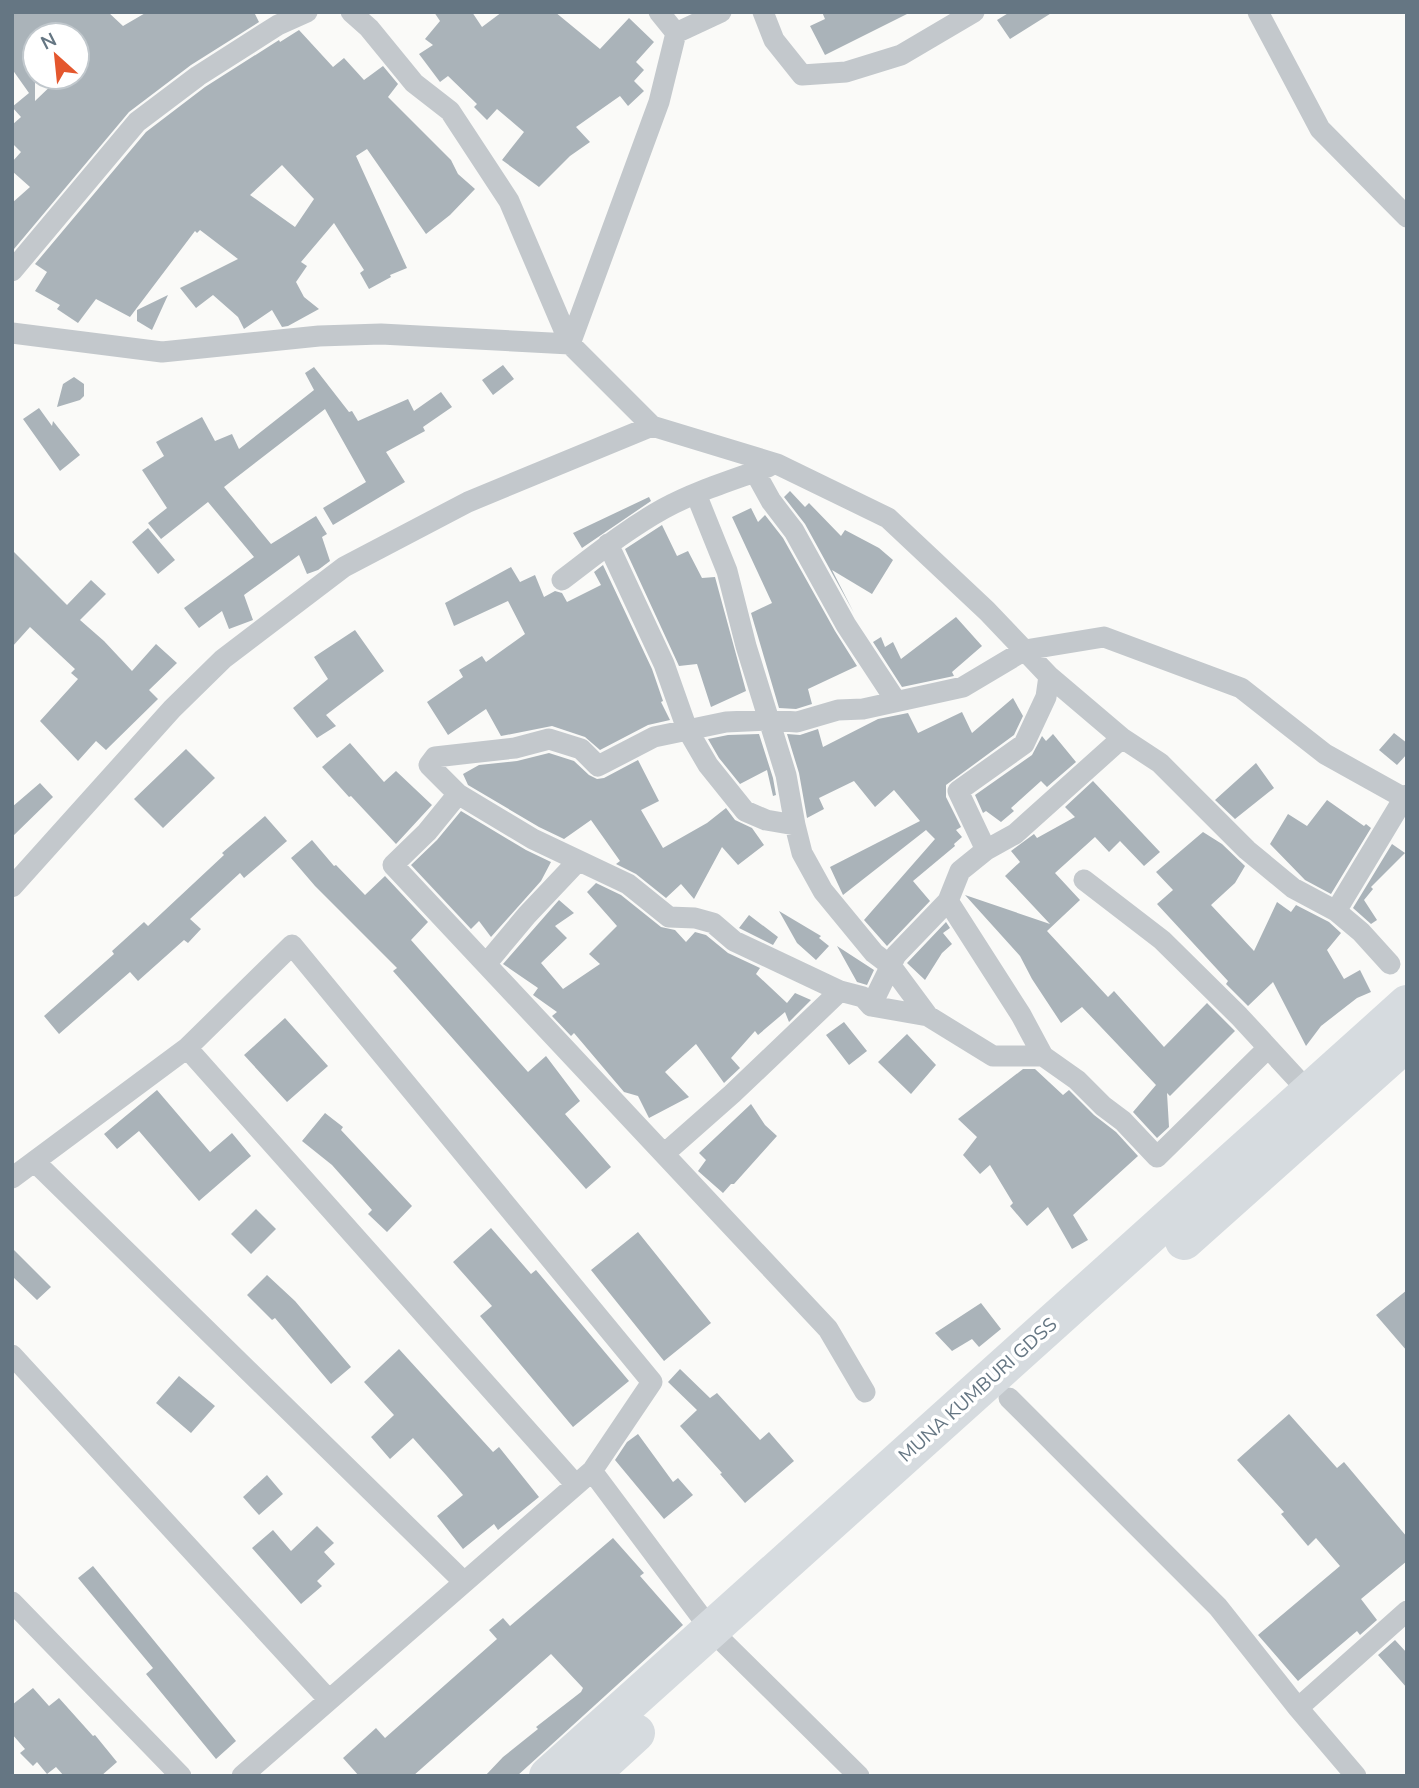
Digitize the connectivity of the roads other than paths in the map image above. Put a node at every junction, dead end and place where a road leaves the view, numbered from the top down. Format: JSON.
{"nodes":[{"id":1,"x":307,"y":12,"type":"edge"},
{"id":2,"x":351,"y":12,"type":"edge"},
{"id":3,"x":659,"y":12,"type":"edge"},
{"id":4,"x":721,"y":12,"type":"edge"},
{"id":5,"x":763,"y":12,"type":"edge"},
{"id":6,"x":974,"y":12,"type":"edge"},
{"id":7,"x":1258,"y":12,"type":"edge"},
{"id":8,"x":676,"y":33,"type":"junction"},
{"id":9,"x":1407,"y":217,"type":"edge"},
{"id":10,"x":12,"y":271,"type":"edge"},
{"id":11,"x":12,"y":333,"type":"edge"},
{"id":12,"x":570,"y":344,"type":"junction"},
{"id":13,"x":652,"y":426,"type":"junction"},
{"id":14,"x":777,"y":464,"type":"junction"},
{"id":15,"x":755,"y":472,"type":"junction"},
{"id":16,"x":696,"y":494,"type":"junction"},
{"id":17,"x":608,"y":544,"type":"junction"},
{"id":18,"x":562,"y":580,"type":"dead end"},
{"id":19,"x":1025,"y":650,"type":"junction"},
{"id":20,"x":1049,"y":676,"type":"junction"},
{"id":21,"x":896,"y":701,"type":"junction"},
{"id":22,"x":768,"y":720,"type":"junction"},
{"id":23,"x":687,"y":729,"type":"junction"},
{"id":24,"x":1122,"y":738,"type":"junction"},
{"id":25,"x":458,"y":794,"type":"junction"},
{"id":26,"x":1406,"y":798,"type":"edge"},
{"id":27,"x":795,"y":825,"type":"junction"},
{"id":28,"x":986,"y":850,"type":"junction"},
{"id":29,"x":578,"y":861,"type":"junction"},
{"id":30,"x":1084,"y":880,"type":"dead end"},
{"id":31,"x":12,"y":887,"type":"edge"},
{"id":32,"x":948,"y":901,"type":"junction"},
{"id":33,"x":1336,"y":911,"type":"junction"},
{"id":34,"x":486,"y":964,"type":"junction"},
{"id":35,"x":1390,"y":964,"type":"dead end"},
{"id":36,"x":891,"y":966,"type":"junction"},
{"id":37,"x":840,"y":991,"type":"junction"},
{"id":38,"x":1407,"y":1004,"type":"edge"},
{"id":39,"x":871,"y":1006,"type":"junction"},
{"id":40,"x":929,"y":1016,"type":"junction"},
{"id":41,"x":1407,"y":1041,"type":"edge"},
{"id":42,"x":187,"y":1048,"type":"junction"},
{"id":43,"x":1268,"y":1048,"type":"junction"},
{"id":44,"x":1043,"y":1056,"type":"junction"},
{"id":45,"x":1310,"y":1092,"type":"junction"},
{"id":46,"x":664,"y":1154,"type":"junction"},
{"id":47,"x":35,"y":1162,"type":"junction"},
{"id":48,"x":12,"y":1178,"type":"edge"},
{"id":49,"x":12,"y":1354,"type":"edge"},
{"id":50,"x":865,"y":1392,"type":"dead end"},
{"id":51,"x":1009,"y":1398,"type":"junction"},
{"id":52,"x":584,"y":1478,"type":"junction"},
{"id":53,"x":464,"y":1582,"type":"junction"},
{"id":54,"x":12,"y":1602,"type":"edge"},
{"id":55,"x":1407,"y":1611,"type":"edge"},
{"id":56,"x":720,"y":1639,"type":"junction"},
{"id":57,"x":328,"y":1700,"type":"junction"},
{"id":58,"x":1298,"y":1708,"type":"junction"},
{"id":59,"x":181,"y":1776,"type":"edge"},
{"id":60,"x":242,"y":1776,"type":"edge"},
{"id":61,"x":548,"y":1776,"type":"edge"},
{"id":62,"x":589,"y":1776,"type":"edge"},
{"id":63,"x":859,"y":1776,"type":"edge"},
{"id":64,"x":1356,"y":1776,"type":"edge"}],
"edges":[{"from":1,"to":10,"type":"street"},
{"from":2,"to":12,"type":"street"},
{"from":3,"to":8,"type":"street"},
{"from":4,"to":8,"type":"street"},
{"from":5,"to":6,"type":"street"},
{"from":7,"to":9,"type":"street"},
{"from":8,"to":12,"type":"street"},
{"from":11,"to":12,"type":"street"},
{"from":12,"to":13,"type":"street"},
{"from":13,"to":14,"type":"street"},
{"from":13,"to":31,"type":"street"},
{"from":14,"to":15,"type":"street"},
{"from":14,"to":19,"type":"street"},
{"from":15,"to":16,"type":"street"},
{"from":15,"to":21,"type":"street"},
{"from":16,"to":17,"type":"street"},
{"from":16,"to":22,"type":"street"},
{"from":17,"to":18,"type":"street"},
{"from":17,"to":23,"type":"street"},
{"from":19,"to":20,"type":"street"},
{"from":19,"to":21,"type":"street"},
{"from":19,"to":26,"type":"street"},
{"from":20,"to":24,"type":"street"},
{"from":20,"to":28,"type":"street"},
{"from":21,"to":22,"type":"street"},
{"from":22,"to":23,"type":"street"},
{"from":22,"to":27,"type":"street"},
{"from":23,"to":25,"type":"street"},
{"from":23,"to":27,"type":"street"},
{"from":24,"to":28,"type":"street"},
{"from":24,"to":33,"type":"street"},
{"from":25,"to":29,"type":"street"},
{"from":25,"to":34,"type":"street"},
{"from":26,"to":33,"type":"street"},
{"from":27,"to":36,"type":"street"},
{"from":28,"to":32,"type":"street"},
{"from":29,"to":34,"type":"street"},
{"from":29,"to":37,"type":"street"},
{"from":30,"to":43,"type":"street"},
{"from":32,"to":36,"type":"street"},
{"from":32,"to":44,"type":"street"},
{"from":33,"to":35,"type":"street"},
{"from":34,"to":46,"type":"street"},
{"from":36,"to":39,"type":"street"},
{"from":36,"to":40,"type":"street"},
{"from":37,"to":39,"type":"street"},
{"from":37,"to":46,"type":"street"},
{"from":38,"to":45,"type":"highway","name":"MUNA KUMBURI GDSS"},
{"from":39,"to":40,"type":"street"},
{"from":40,"to":44,"type":"street"},
{"from":41,"to":51,"type":"highway","name":"MUNA KUMBURI GDSS"},
{"from":42,"to":47,"type":"street"},
{"from":42,"to":52,"type":"street"},
{"from":42,"to":52,"type":"street"},
{"from":43,"to":44,"type":"street"},
{"from":43,"to":45,"type":"street"},
{"from":45,"to":56,"type":"highway","name":"MUNA KUMBURI GDSS"},
{"from":46,"to":50,"type":"street"},
{"from":47,"to":48,"type":"street"},
{"from":47,"to":53,"type":"street"},
{"from":49,"to":57,"type":"street"},
{"from":51,"to":56,"type":"highway","name":"MUNA KUMBURI GDSS"},
{"from":51,"to":58,"type":"street"},
{"from":52,"to":53,"type":"street"},
{"from":52,"to":56,"type":"street"},
{"from":53,"to":57,"type":"street"},
{"from":54,"to":59,"type":"street"},
{"from":55,"to":58,"type":"street"},
{"from":56,"to":61,"type":"highway","name":"MUNA KUMBURI GDSS"},
{"from":56,"to":62,"type":"highway","name":"MUNA KUMBURI GDSS"},
{"from":56,"to":63,"type":"street"},
{"from":57,"to":60,"type":"street"},
{"from":58,"to":64,"type":"street"}]}
